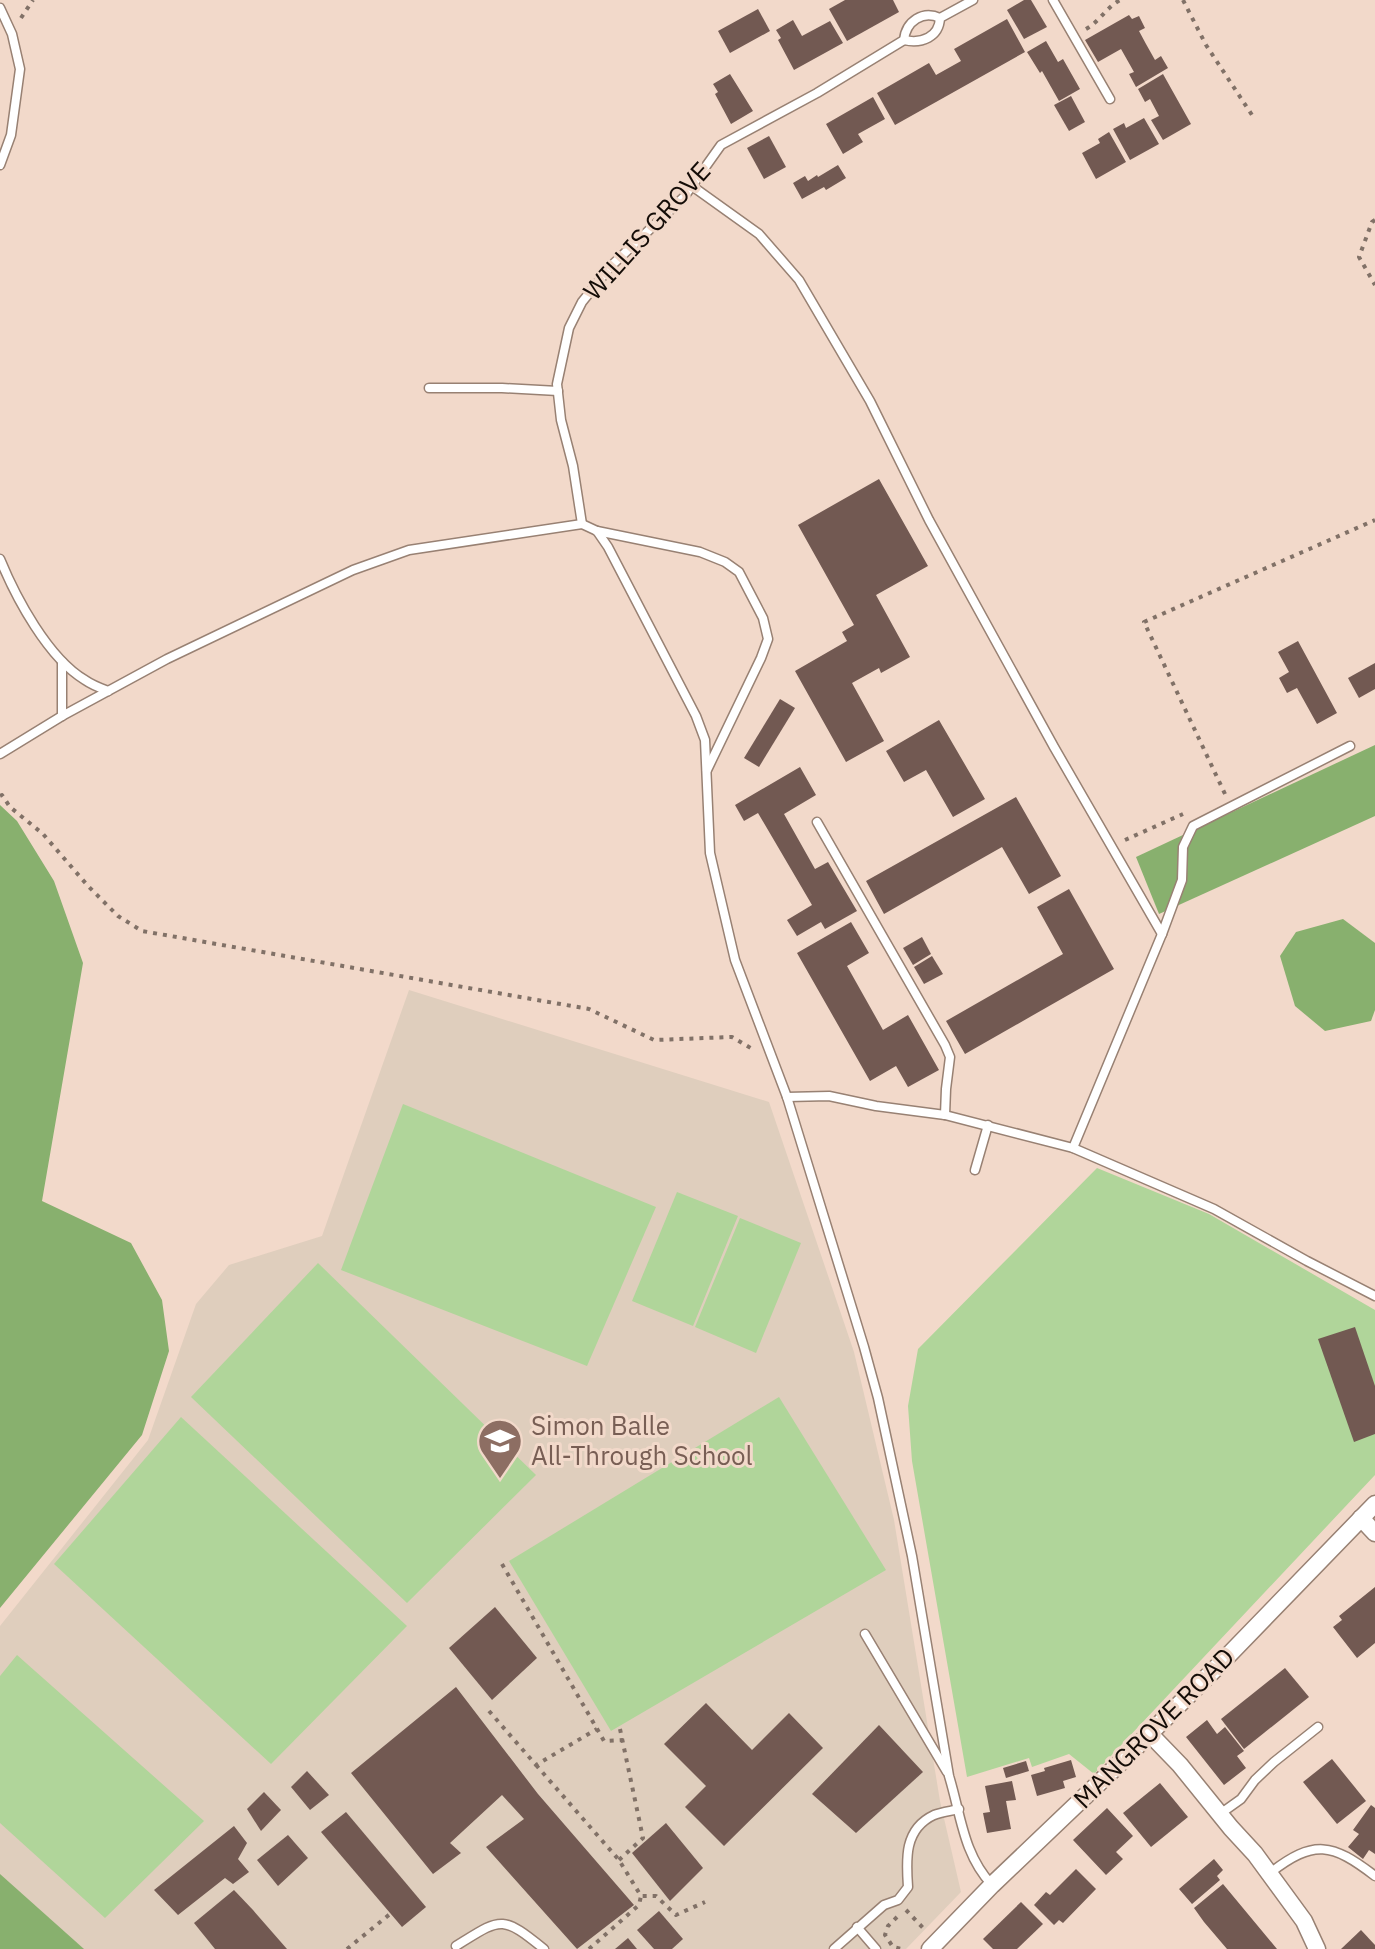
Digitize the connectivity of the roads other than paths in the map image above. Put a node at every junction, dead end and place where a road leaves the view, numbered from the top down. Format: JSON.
{"nodes":[{"id":1,"x":973,"y":0,"type":"edge"},
{"id":2,"x":1053,"y":0,"type":"edge"},
{"id":3,"x":0,"y":8,"type":"edge"},
{"id":4,"x":940,"y":18,"type":"junction"},
{"id":5,"x":904,"y":40,"type":"junction"},
{"id":6,"x":1110,"y":99,"type":"dead end"},
{"id":7,"x":0,"y":165,"type":"edge"},
{"id":8,"x":692,"y":186,"type":"junction"},
{"id":9,"x":429,"y":388,"type":"dead end"},
{"id":10,"x":558,"y":391,"type":"junction"},
{"id":11,"x":582,"y":524,"type":"junction"},
{"id":12,"x":597,"y":531,"type":"junction"},
{"id":13,"x":0,"y":559,"type":"edge"},
{"id":14,"x":62,"y":662,"type":"junction"},
{"id":15,"x":108,"y":691,"type":"junction"},
{"id":16,"x":62,"y":716,"type":"junction"},
{"id":17,"x":1350,"y":746,"type":"dead end"},
{"id":18,"x":0,"y":754,"type":"edge"},
{"id":19,"x":707,"y":770,"type":"junction"},
{"id":20,"x":817,"y":822,"type":"dead end"},
{"id":21,"x":1162,"y":934,"type":"junction"},
{"id":22,"x":787,"y":1097,"type":"junction"},
{"id":23,"x":945,"y":1115,"type":"junction"},
{"id":24,"x":988,"y":1125,"type":"junction"},
{"id":25,"x":1073,"y":1148,"type":"junction"},
{"id":26,"x":975,"y":1170,"type":"dead end"},
{"id":27,"x":1375,"y":1296,"type":"edge"},
{"id":28,"x":1375,"y":1504,"type":"edge"},
{"id":29,"x":1361,"y":1518,"type":"junction"},
{"id":30,"x":1375,"y":1533,"type":"edge"},
{"id":31,"x":865,"y":1634,"type":"dead end"},
{"id":32,"x":1318,"y":1727,"type":"dead end"},
{"id":33,"x":1149,"y":1733,"type":"junction"},
{"id":34,"x":949,"y":1776,"type":"junction"},
{"id":35,"x":959,"y":1809,"type":"junction"},
{"id":36,"x":1220,"y":1814,"type":"junction"},
{"id":37,"x":1269,"y":1873,"type":"junction"},
{"id":38,"x":1375,"y":1876,"type":"edge"},
{"id":39,"x":992,"y":1885,"type":"junction"},
{"id":40,"x":857,"y":1927,"type":"junction"},
{"id":41,"x":456,"y":1946,"type":"dead end"},
{"id":42,"x":544,"y":1949,"type":"edge"},
{"id":43,"x":834,"y":1949,"type":"edge"},
{"id":44,"x":876,"y":1949,"type":"edge"},
{"id":45,"x":930,"y":1949,"type":"edge"},
{"id":46,"x":1317,"y":1949,"type":"edge"}],
"edges":[{"from":1,"to":4,"type":"lane","name":"WILLIS GROVE"},
{"from":2,"to":6,"type":"lane"},
{"from":3,"to":7,"type":"lane"},
{"from":4,"to":5,"type":"lane","name":"WILLIS GROVE"},
{"from":4,"to":5,"type":"lane","name":"WILLIS GROVE"},
{"from":5,"to":8,"type":"lane","name":"WILLIS GROVE"},
{"from":8,"to":10,"type":"lane","name":"WILLIS GROVE"},
{"from":8,"to":21,"type":"lane"},
{"from":9,"to":10,"type":"lane"},
{"from":10,"to":11,"type":"lane","name":"WILLIS GROVE"},
{"from":11,"to":12,"type":"lane"},
{"from":11,"to":15,"type":"lane"},
{"from":12,"to":19,"type":"lane"},
{"from":12,"to":19,"type":"lane"},
{"from":13,"to":14,"type":"lane"},
{"from":14,"to":15,"type":"lane"},
{"from":14,"to":16,"type":"lane"},
{"from":15,"to":16,"type":"lane"},
{"from":16,"to":18,"type":"lane"},
{"from":17,"to":21,"type":"lane"},
{"from":19,"to":22,"type":"lane"},
{"from":20,"to":23,"type":"lane"},
{"from":21,"to":25,"type":"lane"},
{"from":22,"to":23,"type":"lane"},
{"from":22,"to":34,"type":"lane"},
{"from":23,"to":24,"type":"lane"},
{"from":24,"to":25,"type":"lane"},
{"from":24,"to":26,"type":"lane"},
{"from":25,"to":27,"type":"lane"},
{"from":28,"to":29,"type":"street","name":"MANGROVE ROAD"},
{"from":29,"to":30,"type":"street"},
{"from":29,"to":33,"type":"street","name":"MANGROVE ROAD"},
{"from":31,"to":34,"type":"lane"},
{"from":32,"to":36,"type":"lane"},
{"from":33,"to":36,"type":"street"},
{"from":33,"to":39,"type":"street","name":"MANGROVE ROAD"},
{"from":34,"to":35,"type":"lane"},
{"from":35,"to":39,"type":"lane"},
{"from":35,"to":40,"type":"lane"},
{"from":36,"to":37,"type":"street"},
{"from":37,"to":38,"type":"lane"},
{"from":37,"to":46,"type":"street"},
{"from":39,"to":45,"type":"street","name":"MANGROVE ROAD"},
{"from":40,"to":43,"type":"lane"},
{"from":40,"to":44,"type":"lane"},
{"from":41,"to":42,"type":"lane"}]}
